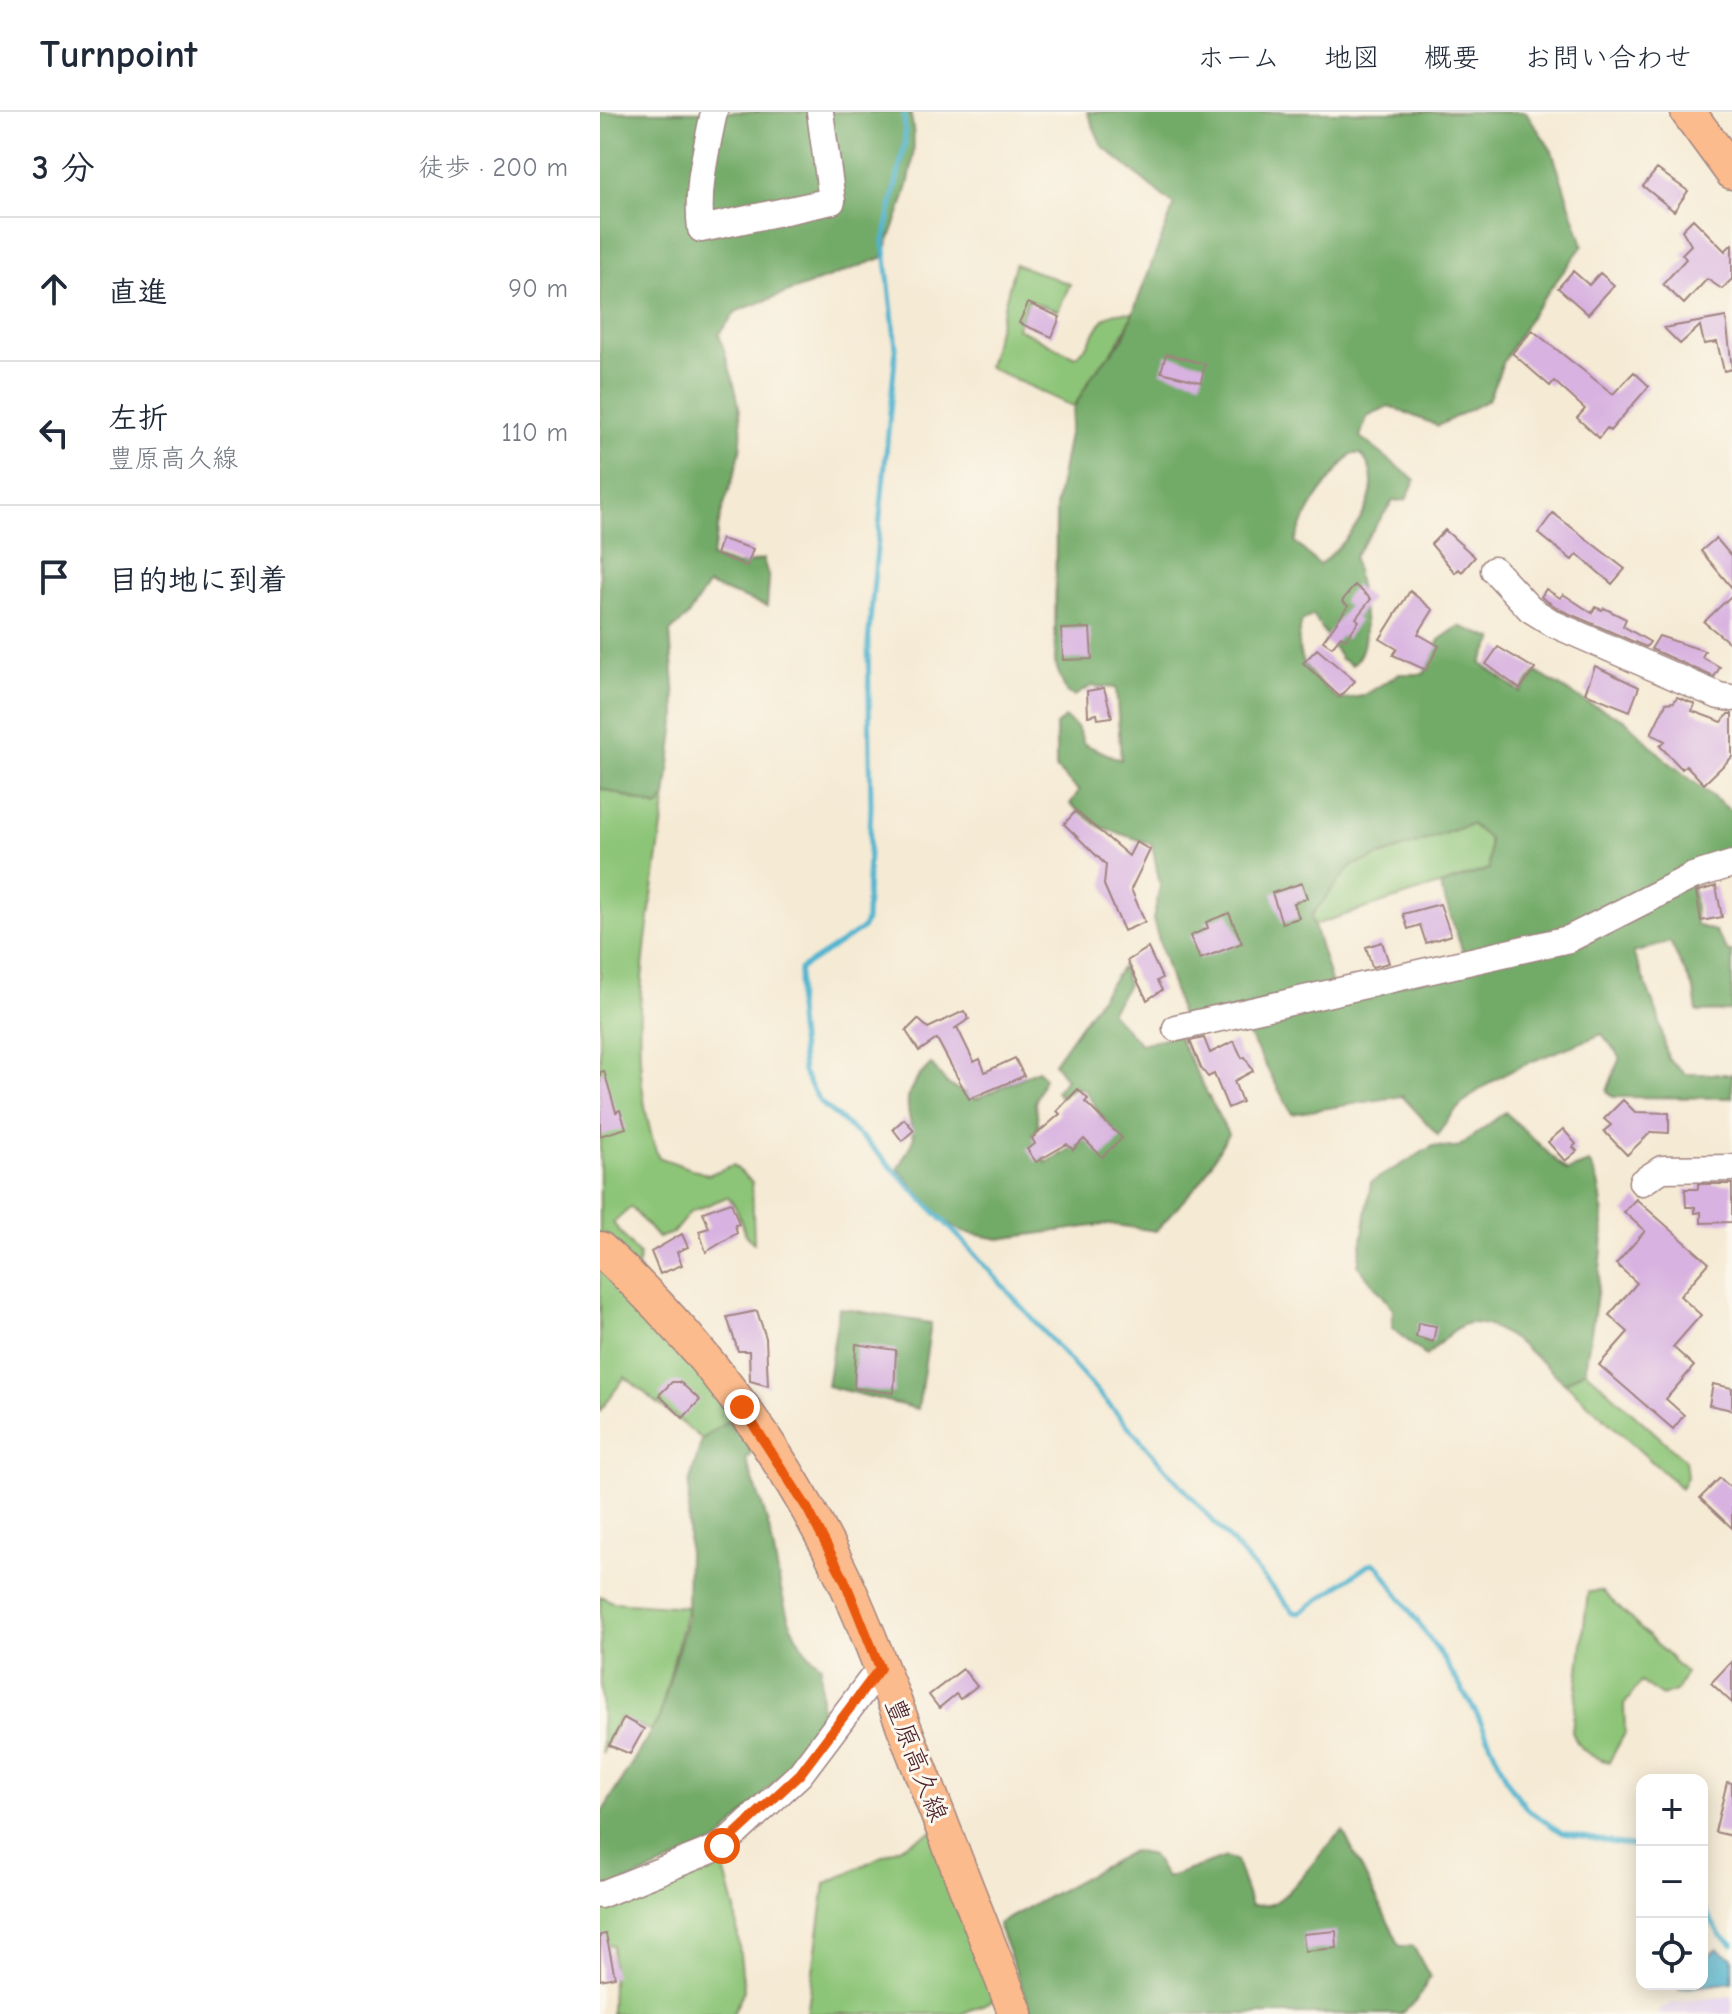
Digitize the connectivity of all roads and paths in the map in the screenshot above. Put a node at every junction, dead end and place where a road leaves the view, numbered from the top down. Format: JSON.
{"nodes":[{"id":1,"x":714,"y":112,"type":"edge"},
{"id":2,"x":820,"y":112,"type":"edge"},
{"id":3,"x":1688,"y":112,"type":"edge"},
{"id":4,"x":1732,"y":172,"type":"edge"},
{"id":5,"x":1494,"y":570,"type":"dead end"},
{"id":6,"x":1732,"y":698,"type":"edge"},
{"id":7,"x":1732,"y":864,"type":"edge"},
{"id":8,"x":1176,"y":1028,"type":"dead end"},
{"id":9,"x":1732,"y":1168,"type":"edge"},
{"id":10,"x":1642,"y":1182,"type":"dead end"},
{"id":11,"x":600,"y":1249,"type":"edge"},
{"id":12,"x":880,"y":1668,"type":"junction"},
{"id":13,"x":600,"y":1895,"type":"edge"},
{"id":14,"x":1016,"y":2014,"type":"edge"}],
"edges":[{"from":1,"to":2,"type":"street"},
{"from":3,"to":4,"type":"main road"},
{"from":5,"to":6,"type":"street"},
{"from":7,"to":8,"type":"street"},
{"from":9,"to":10,"type":"street"},
{"from":11,"to":12,"type":"main road","name":"豊原高久線"},
{"from":12,"to":13,"type":"street"},
{"from":12,"to":14,"type":"main road","name":"豊原高久線"}]}
